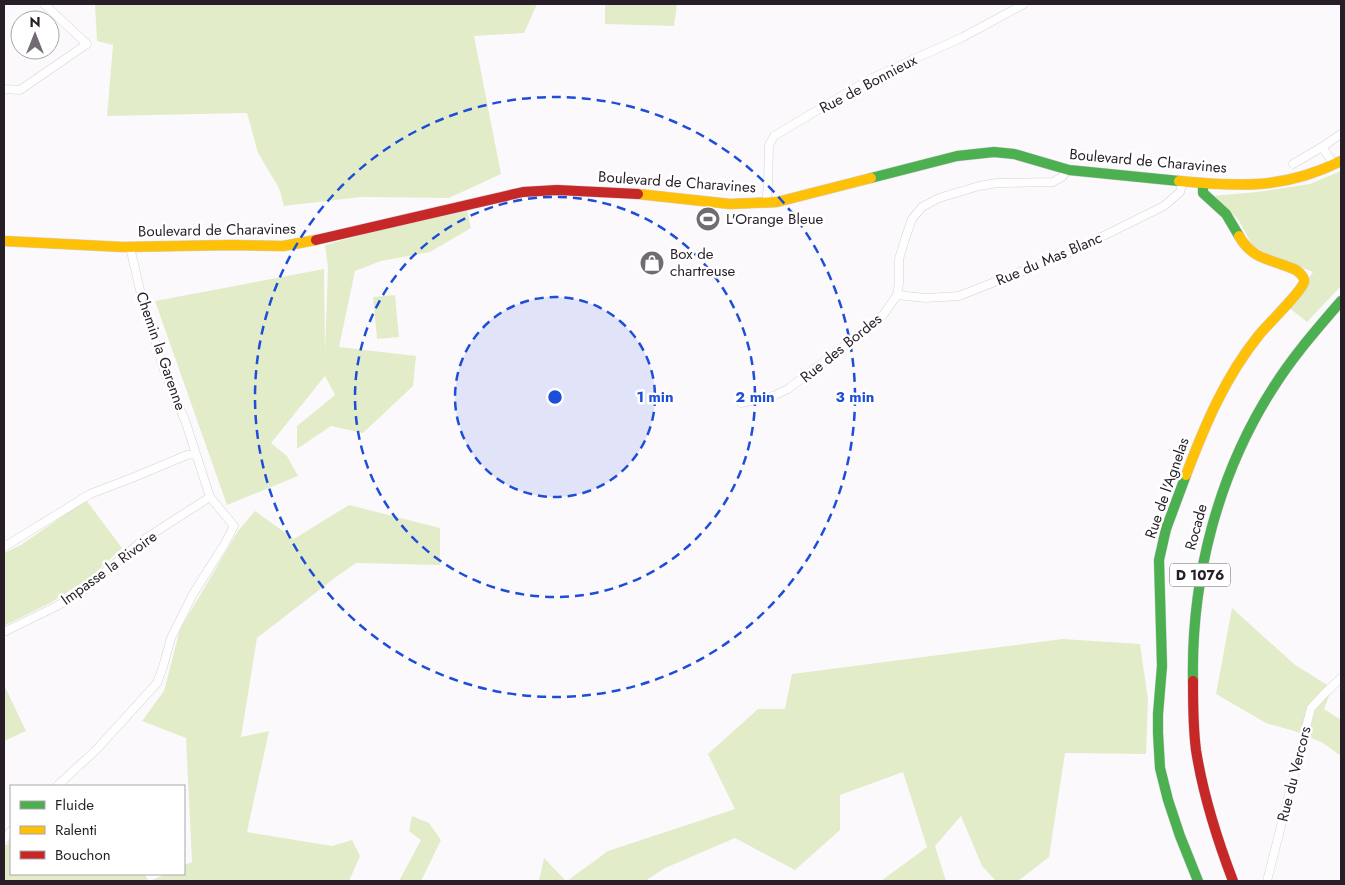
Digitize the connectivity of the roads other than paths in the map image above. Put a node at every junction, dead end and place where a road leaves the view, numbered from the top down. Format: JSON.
{"nodes":[{"id":1,"x":44,"y":4,"type":"edge"},
{"id":2,"x":1023,"y":4,"type":"edge"},
{"id":3,"x":4,"y":89,"type":"edge"},
{"id":4,"x":1341,"y":134,"type":"edge"},
{"id":5,"x":1322,"y":147,"type":"junction"},
{"id":6,"x":1338,"y":163,"type":"edge"},
{"id":7,"x":1293,"y":164,"type":"dead end"},
{"id":8,"x":1068,"y":170,"type":"junction"},
{"id":9,"x":1183,"y":180,"type":"junction"},
{"id":10,"x":1203,"y":183,"type":"junction"},
{"id":11,"x":766,"y":202,"type":"junction"},
{"id":12,"x":4,"y":241,"type":"edge"},
{"id":13,"x":127,"y":247,"type":"junction"},
{"id":14,"x":897,"y":295,"type":"junction"},
{"id":15,"x":1341,"y":301,"type":"edge"},
{"id":16,"x":741,"y":403,"type":"dead end"},
{"id":17,"x":196,"y":454,"type":"junction"},
{"id":18,"x":210,"y":497,"type":"junction"},
{"id":19,"x":4,"y":547,"type":"edge"},
{"id":20,"x":4,"y":632,"type":"edge"},
{"id":21,"x":1341,"y":678,"type":"edge"},
{"id":22,"x":58,"y":785,"type":"edge"},
{"id":23,"x":1198,"y":881,"type":"edge"},
{"id":24,"x":1234,"y":881,"type":"edge"},
{"id":25,"x":1267,"y":881,"type":"edge"}],
"edges":[{"from":1,"to":3,"type":"street"},
{"from":2,"to":11,"type":"street","name":"Rue de Bonnieux"},
{"from":4,"to":5,"type":"street"},
{"from":5,"to":6,"type":"street"},
{"from":5,"to":7,"type":"street"},
{"from":6,"to":10,"type":"main road","name":"Boulevard de Charavines"},
{"from":8,"to":9,"type":"main road","name":"Boulevard de Charavines"},
{"from":8,"to":11,"type":"main road","name":"Boulevard de Charavines"},
{"from":8,"to":14,"type":"street"},
{"from":9,"to":10,"type":"main road","name":"Boulevard de Charavines"},
{"from":9,"to":14,"type":"street","name":"Rue du Mas Blanc"},
{"from":10,"to":23,"type":"main road","name":"Rue de l'Agnelas"},
{"from":11,"to":13,"type":"main road","name":"Boulevard de Charavines"},
{"from":12,"to":13,"type":"main road","name":"Boulevard de Charavines"},
{"from":13,"to":17,"type":"street","name":"Chemin la Garenne"},
{"from":14,"to":16,"type":"street","name":"Rue des Bordes"},
{"from":15,"to":24,"type":"main road","name":"Rocade","number":"D 1076"},
{"from":17,"to":18,"type":"street","name":"Chemin la Garenne"},
{"from":17,"to":19,"type":"street"},
{"from":18,"to":20,"type":"street","name":"Impasse la Rivoire"},
{"from":18,"to":22,"type":"street","name":"Chemin la Garenne"},
{"from":21,"to":25,"type":"street","name":"Rue du Vercors"}]}
